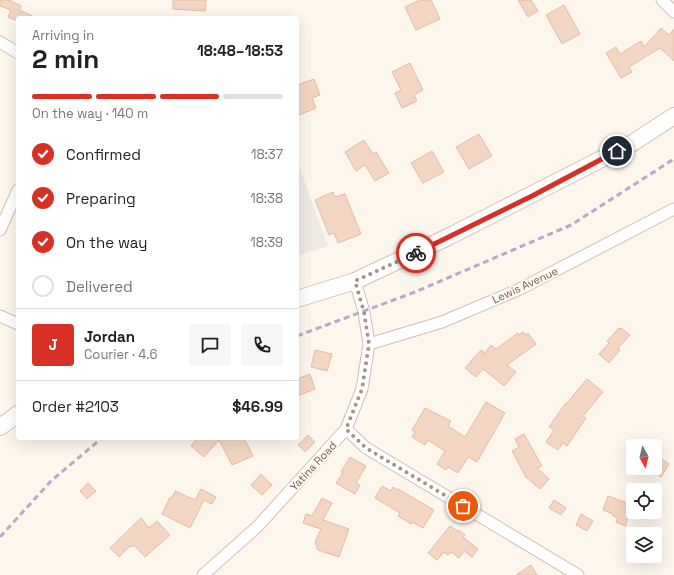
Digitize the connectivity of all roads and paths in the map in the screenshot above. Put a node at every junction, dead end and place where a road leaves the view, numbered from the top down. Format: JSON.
{"nodes":[{"id":1,"x":662,"y":0,"type":"edge"},
{"id":2,"x":674,"y":12,"type":"edge"},
{"id":3,"x":0,"y":42,"type":"edge"},
{"id":4,"x":16,"y":52,"type":"edge"},
{"id":5,"x":674,"y":116,"type":"edge"},
{"id":6,"x":16,"y":194,"type":"edge"},
{"id":7,"x":674,"y":209,"type":"edge"},
{"id":8,"x":0,"y":230,"type":"edge"},
{"id":9,"x":355,"y":281,"type":"junction"},
{"id":10,"x":299,"y":298,"type":"edge"},
{"id":11,"x":0,"y":316,"type":"edge"},
{"id":12,"x":16,"y":323,"type":"edge"},
{"id":13,"x":369,"y":344,"type":"junction"},
{"id":14,"x":16,"y":415,"type":"edge"},
{"id":15,"x":0,"y":427,"type":"edge"},
{"id":16,"x":346,"y":429,"type":"junction"},
{"id":17,"x":203,"y":575,"type":"edge"},
{"id":18,"x":578,"y":575,"type":"edge"}],
"edges":[{"from":1,"to":2,"type":"street"},
{"from":3,"to":4,"type":"street"},
{"from":5,"to":9,"type":"main road"},
{"from":6,"to":8,"type":"street"},
{"from":7,"to":13,"type":"street","name":"Lewis Avenue"},
{"from":9,"to":10,"type":"main road"},
{"from":9,"to":13,"type":"street","name":"Yatina Road"},
{"from":11,"to":12,"type":"street"},
{"from":13,"to":16,"type":"street","name":"Yatina Road"},
{"from":14,"to":15,"type":"main road"},
{"from":16,"to":17,"type":"street","name":"Yatina Road"},
{"from":16,"to":18,"type":"street"}]}
